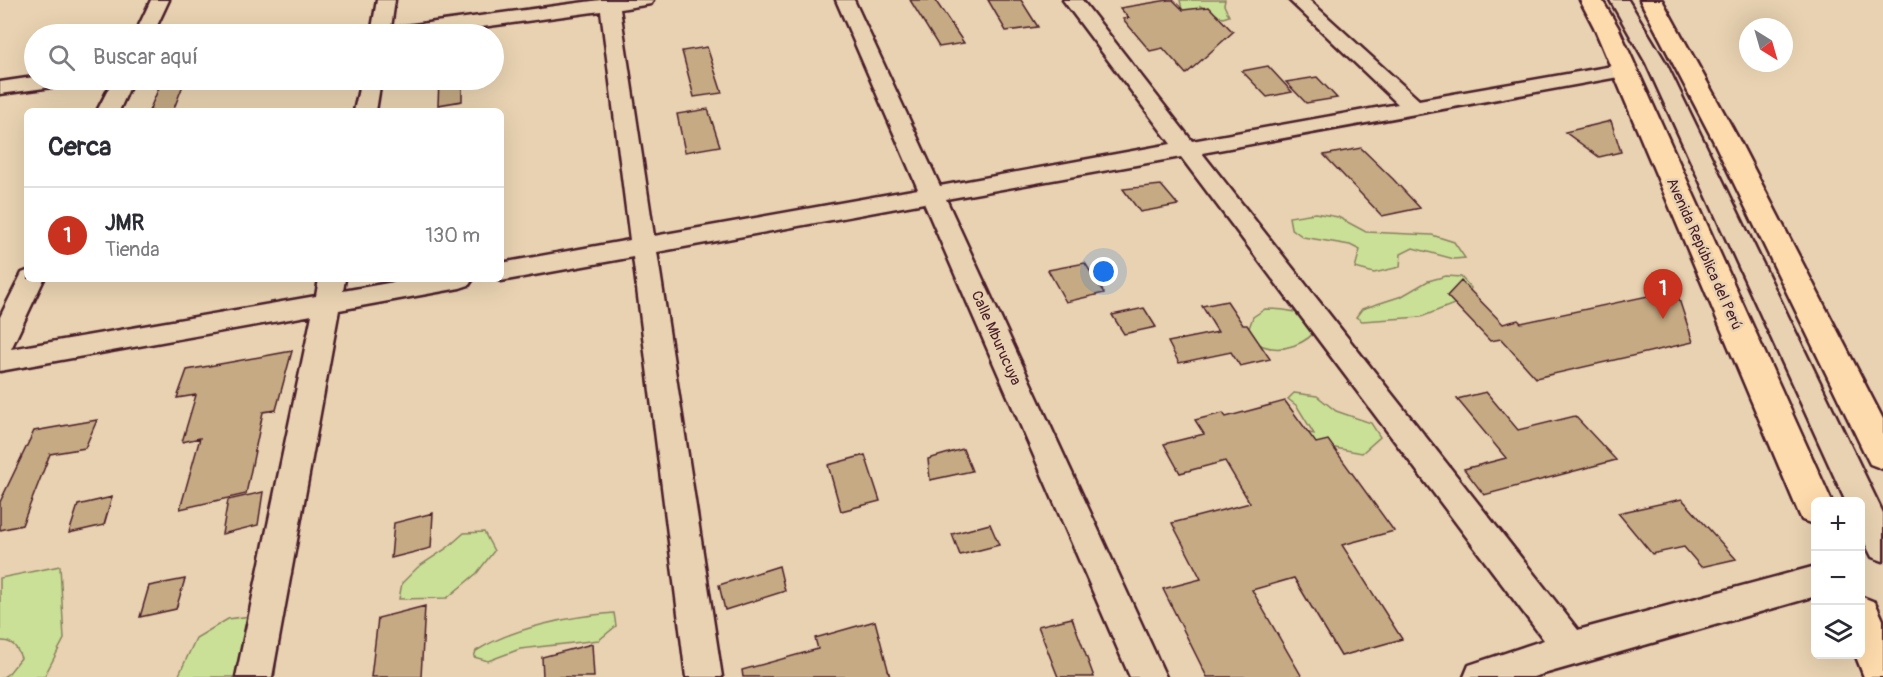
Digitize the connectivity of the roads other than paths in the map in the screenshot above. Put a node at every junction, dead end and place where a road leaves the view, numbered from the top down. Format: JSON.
{"nodes":[{"id":1,"x":160,"y":0,"type":"edge"},
{"id":2,"x":386,"y":0,"type":"edge"},
{"id":3,"x":644,"y":0,"type":"edge"},
{"id":4,"x":844,"y":0,"type":"edge"},
{"id":5,"x":1072,"y":0,"type":"edge"},
{"id":6,"x":1298,"y":0,"type":"edge"},
{"id":7,"x":1591,"y":0,"type":"edge"},
{"id":8,"x":1619,"y":0,"type":"edge"},
{"id":9,"x":1651,"y":0,"type":"edge"},
{"id":10,"x":609,"y":2,"type":"edge"},
{"id":11,"x":149,"y":24,"type":"edge"},
{"id":12,"x":382,"y":24,"type":"edge"},
{"id":13,"x":459,"y":24,"type":"edge"},
{"id":14,"x":1624,"y":70,"type":"junction"},
{"id":15,"x":24,"y":85,"type":"edge"},
{"id":16,"x":0,"y":88,"type":"edge"},
{"id":17,"x":118,"y":90,"type":"edge"},
{"id":18,"x":369,"y":90,"type":"edge"},
{"id":19,"x":109,"y":108,"type":"edge"},
{"id":20,"x":365,"y":108,"type":"edge"},
{"id":21,"x":1415,"y":108,"type":"junction"},
{"id":22,"x":1186,"y":149,"type":"junction"},
{"id":23,"x":932,"y":195,"type":"junction"},
{"id":24,"x":643,"y":246,"type":"junction"},
{"id":25,"x":504,"y":271,"type":"edge"},
{"id":26,"x":30,"y":282,"type":"edge"},
{"id":27,"x":427,"y":282,"type":"edge"},
{"id":28,"x":329,"y":291,"type":"edge"},
{"id":29,"x":0,"y":345,"type":"edge"},
{"id":30,"x":0,"y":361,"type":"edge"},
{"id":31,"x":1883,"y":454,"type":"edge"},
{"id":32,"x":1811,"y":500,"type":"edge"},
{"id":33,"x":1883,"y":547,"type":"edge"},
{"id":34,"x":1811,"y":582,"type":"edge"},
{"id":35,"x":1865,"y":627,"type":"edge"},
{"id":36,"x":1571,"y":648,"type":"junction"},
{"id":37,"x":1883,"y":670,"type":"edge"},
{"id":38,"x":254,"y":677,"type":"edge"},
{"id":39,"x":704,"y":677,"type":"edge"},
{"id":40,"x":1148,"y":677,"type":"edge"},
{"id":41,"x":1482,"y":677,"type":"edge"}],
"edges":[{"from":1,"to":11,"type":"street"},
{"from":2,"to":12,"type":"street"},
{"from":3,"to":10,"type":"street"},
{"from":4,"to":23,"type":"street","name":"Calle Mburucuya"},
{"from":5,"to":22,"type":"street"},
{"from":6,"to":21,"type":"street"},
{"from":7,"to":14,"type":"highway","name":"Avenida República del Perú"},
{"from":8,"to":33,"type":"street"},
{"from":9,"to":31,"type":"highway"},
{"from":10,"to":13,"type":"street"},
{"from":10,"to":24,"type":"street"},
{"from":14,"to":21,"type":"street"},
{"from":14,"to":32,"type":"highway","name":"Avenida República del Perú"},
{"from":15,"to":16,"type":"street"},
{"from":17,"to":19,"type":"street"},
{"from":18,"to":20,"type":"street"},
{"from":21,"to":22,"type":"street"},
{"from":22,"to":23,"type":"street"},
{"from":22,"to":36,"type":"street"},
{"from":23,"to":24,"type":"street"},
{"from":23,"to":40,"type":"street","name":"Calle Mburucuya"},
{"from":24,"to":25,"type":"street"},
{"from":24,"to":39,"type":"street"},
{"from":26,"to":29,"type":"street"},
{"from":27,"to":28,"type":"street"},
{"from":28,"to":30,"type":"street"},
{"from":28,"to":38,"type":"street"},
{"from":34,"to":36,"type":"street"},
{"from":35,"to":37,"type":"highway"},
{"from":36,"to":41,"type":"street"}]}
